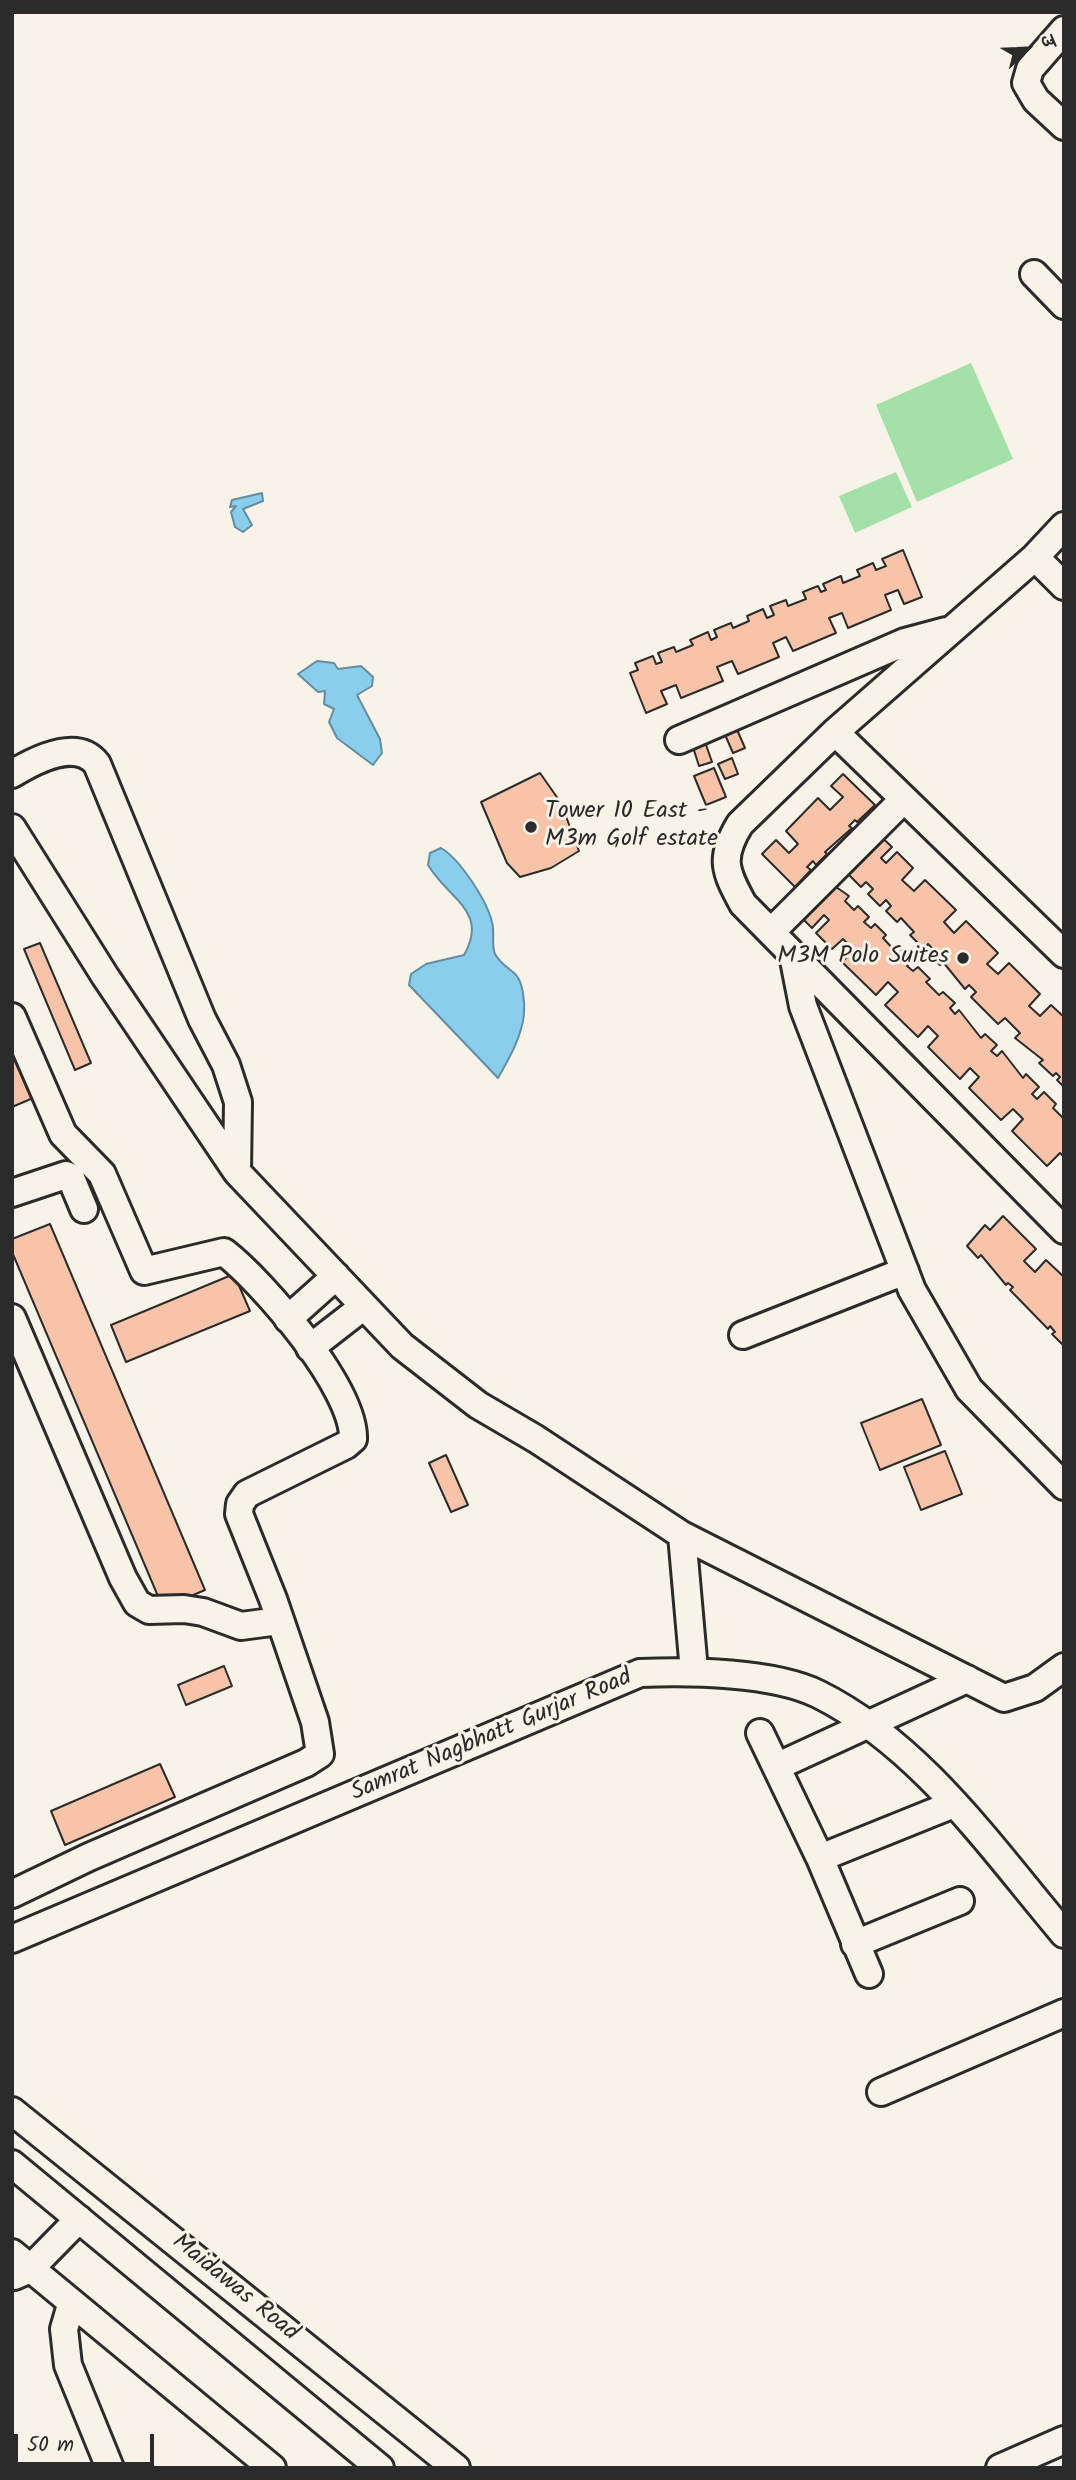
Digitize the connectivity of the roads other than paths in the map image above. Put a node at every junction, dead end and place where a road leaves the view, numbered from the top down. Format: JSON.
{"nodes":[{"id":1,"x":1064,"y":30,"type":"edge"},
{"id":2,"x":1064,"y":125,"type":"edge"},
{"id":3,"x":1034,"y":274,"type":"dead end"},
{"id":4,"x":1064,"y":305,"type":"edge"},
{"id":5,"x":1064,"y":526,"type":"edge"},
{"id":6,"x":1035,"y":557,"type":"junction"},
{"id":7,"x":1064,"y":586,"type":"edge"},
{"id":8,"x":951,"y":630,"type":"junction"},
{"id":9,"x":835,"y":732,"type":"junction"},
{"id":10,"x":679,"y":740,"type":"dead end"},
{"id":11,"x":12,"y":774,"type":"edge"},
{"id":12,"x":904,"y":799,"type":"junction"},
{"id":13,"x":12,"y":828,"type":"edge"},
{"id":14,"x":771,"y":932,"type":"junction"},
{"id":15,"x":1064,"y":954,"type":"edge"},
{"id":16,"x":793,"y":955,"type":"junction"},
{"id":17,"x":12,"y":1017,"type":"edge"},
{"id":18,"x":237,"y":1172,"type":"junction"},
{"id":19,"x":12,"y":1192,"type":"edge"},
{"id":20,"x":85,"y":1209,"type":"dead end"},
{"id":21,"x":1064,"y":1230,"type":"edge"},
{"id":22,"x":905,"y":1271,"type":"junction"},
{"id":23,"x":336,"y":1276,"type":"junction"},
{"id":24,"x":364,"y":1306,"type":"junction"},
{"id":25,"x":12,"y":1318,"type":"edge"},
{"id":26,"x":288,"y":1318,"type":"junction"},
{"id":27,"x":743,"y":1335,"type":"dead end"},
{"id":28,"x":310,"y":1348,"type":"junction"},
{"id":29,"x":1064,"y":1486,"type":"edge"},
{"id":30,"x":682,"y":1535,"type":"junction"},
{"id":31,"x":279,"y":1621,"type":"junction"},
{"id":32,"x":1064,"y":1667,"type":"edge"},
{"id":33,"x":694,"y":1671,"type":"junction"},
{"id":34,"x":967,"y":1679,"type":"junction"},
{"id":35,"x":868,"y":1726,"type":"junction"},
{"id":36,"x":760,"y":1733,"type":"dead end"},
{"id":37,"x":778,"y":1766,"type":"junction"},
{"id":38,"x":954,"y":1804,"type":"junction"},
{"id":39,"x":820,"y":1858,"type":"junction"},
{"id":40,"x":12,"y":1894,"type":"edge"},
{"id":41,"x":960,"y":1901,"type":"dead end"},
{"id":42,"x":1064,"y":1934,"type":"edge"},
{"id":43,"x":12,"y":1939,"type":"edge"},
{"id":44,"x":855,"y":1944,"type":"junction"},
{"id":45,"x":869,"y":1974,"type":"dead end"},
{"id":46,"x":1064,"y":2013,"type":"edge"},
{"id":47,"x":881,"y":2092,"type":"dead end"},
{"id":48,"x":12,"y":2111,"type":"edge"},
{"id":49,"x":13,"y":2167,"type":"edge"},
{"id":50,"x":79,"y":2219,"type":"junction"},
{"id":51,"x":18,"y":2266,"type":"edge"},
{"id":52,"x":71,"y":2305,"type":"junction"},
{"id":53,"x":1064,"y":2441,"type":"edge"},
{"id":54,"x":110,"y":2468,"type":"edge"},
{"id":55,"x":272,"y":2468,"type":"edge"},
{"id":56,"x":380,"y":2468,"type":"edge"},
{"id":57,"x":456,"y":2468,"type":"edge"},
{"id":58,"x":1000,"y":2468,"type":"edge"}],
"edges":[{"from":1,"to":2,"type":"street"},
{"from":3,"to":4,"type":"street"},
{"from":5,"to":6,"type":"street"},
{"from":6,"to":7,"type":"street"},
{"from":6,"to":8,"type":"street"},
{"from":8,"to":9,"type":"street"},
{"from":8,"to":10,"type":"street"},
{"from":9,"to":12,"type":"street"},
{"from":9,"to":14,"type":"street"},
{"from":11,"to":18,"type":"street"},
{"from":12,"to":14,"type":"street"},
{"from":12,"to":15,"type":"street"},
{"from":13,"to":18,"type":"street"},
{"from":14,"to":16,"type":"street"},
{"from":16,"to":21,"type":"street"},
{"from":16,"to":22,"type":"street"},
{"from":17,"to":26,"type":"street"},
{"from":18,"to":23,"type":"street"},
{"from":19,"to":20,"type":"street"},
{"from":22,"to":27,"type":"street"},
{"from":22,"to":29,"type":"street"},
{"from":23,"to":24,"type":"street"},
{"from":23,"to":26,"type":"street"},
{"from":24,"to":28,"type":"street"},
{"from":24,"to":30,"type":"street"},
{"from":25,"to":31,"type":"street"},
{"from":26,"to":28,"type":"street"},
{"from":28,"to":31,"type":"street"},
{"from":30,"to":33,"type":"street"},
{"from":30,"to":34,"type":"street"},
{"from":31,"to":40,"type":"street"},
{"from":32,"to":34,"type":"street"},
{"from":33,"to":35,"type":"street","name":"Samrat Nagbhatt Gurjar Road"},
{"from":33,"to":43,"type":"street","name":"Samrat Nagbhatt Gurjar Road"},
{"from":34,"to":35,"type":"street"},
{"from":35,"to":37,"type":"street"},
{"from":35,"to":38,"type":"street","name":"Samrat Nagbhatt Gurjar Road"},
{"from":36,"to":37,"type":"street"},
{"from":37,"to":39,"type":"street"},
{"from":38,"to":39,"type":"street"},
{"from":38,"to":42,"type":"street","name":"Samrat Nagbhatt Gurjar Road"},
{"from":39,"to":44,"type":"street"},
{"from":41,"to":44,"type":"street"},
{"from":44,"to":45,"type":"street"},
{"from":46,"to":47,"type":"street"},
{"from":48,"to":57,"type":"street","name":"Maidawas Road"},
{"from":49,"to":50,"type":"street","name":"Maidawas Road"},
{"from":50,"to":51,"type":"street"},
{"from":50,"to":56,"type":"street","name":"Maidawas Road"},
{"from":51,"to":52,"type":"street"},
{"from":52,"to":54,"type":"street"},
{"from":52,"to":55,"type":"street"},
{"from":53,"to":58,"type":"street"}]}
